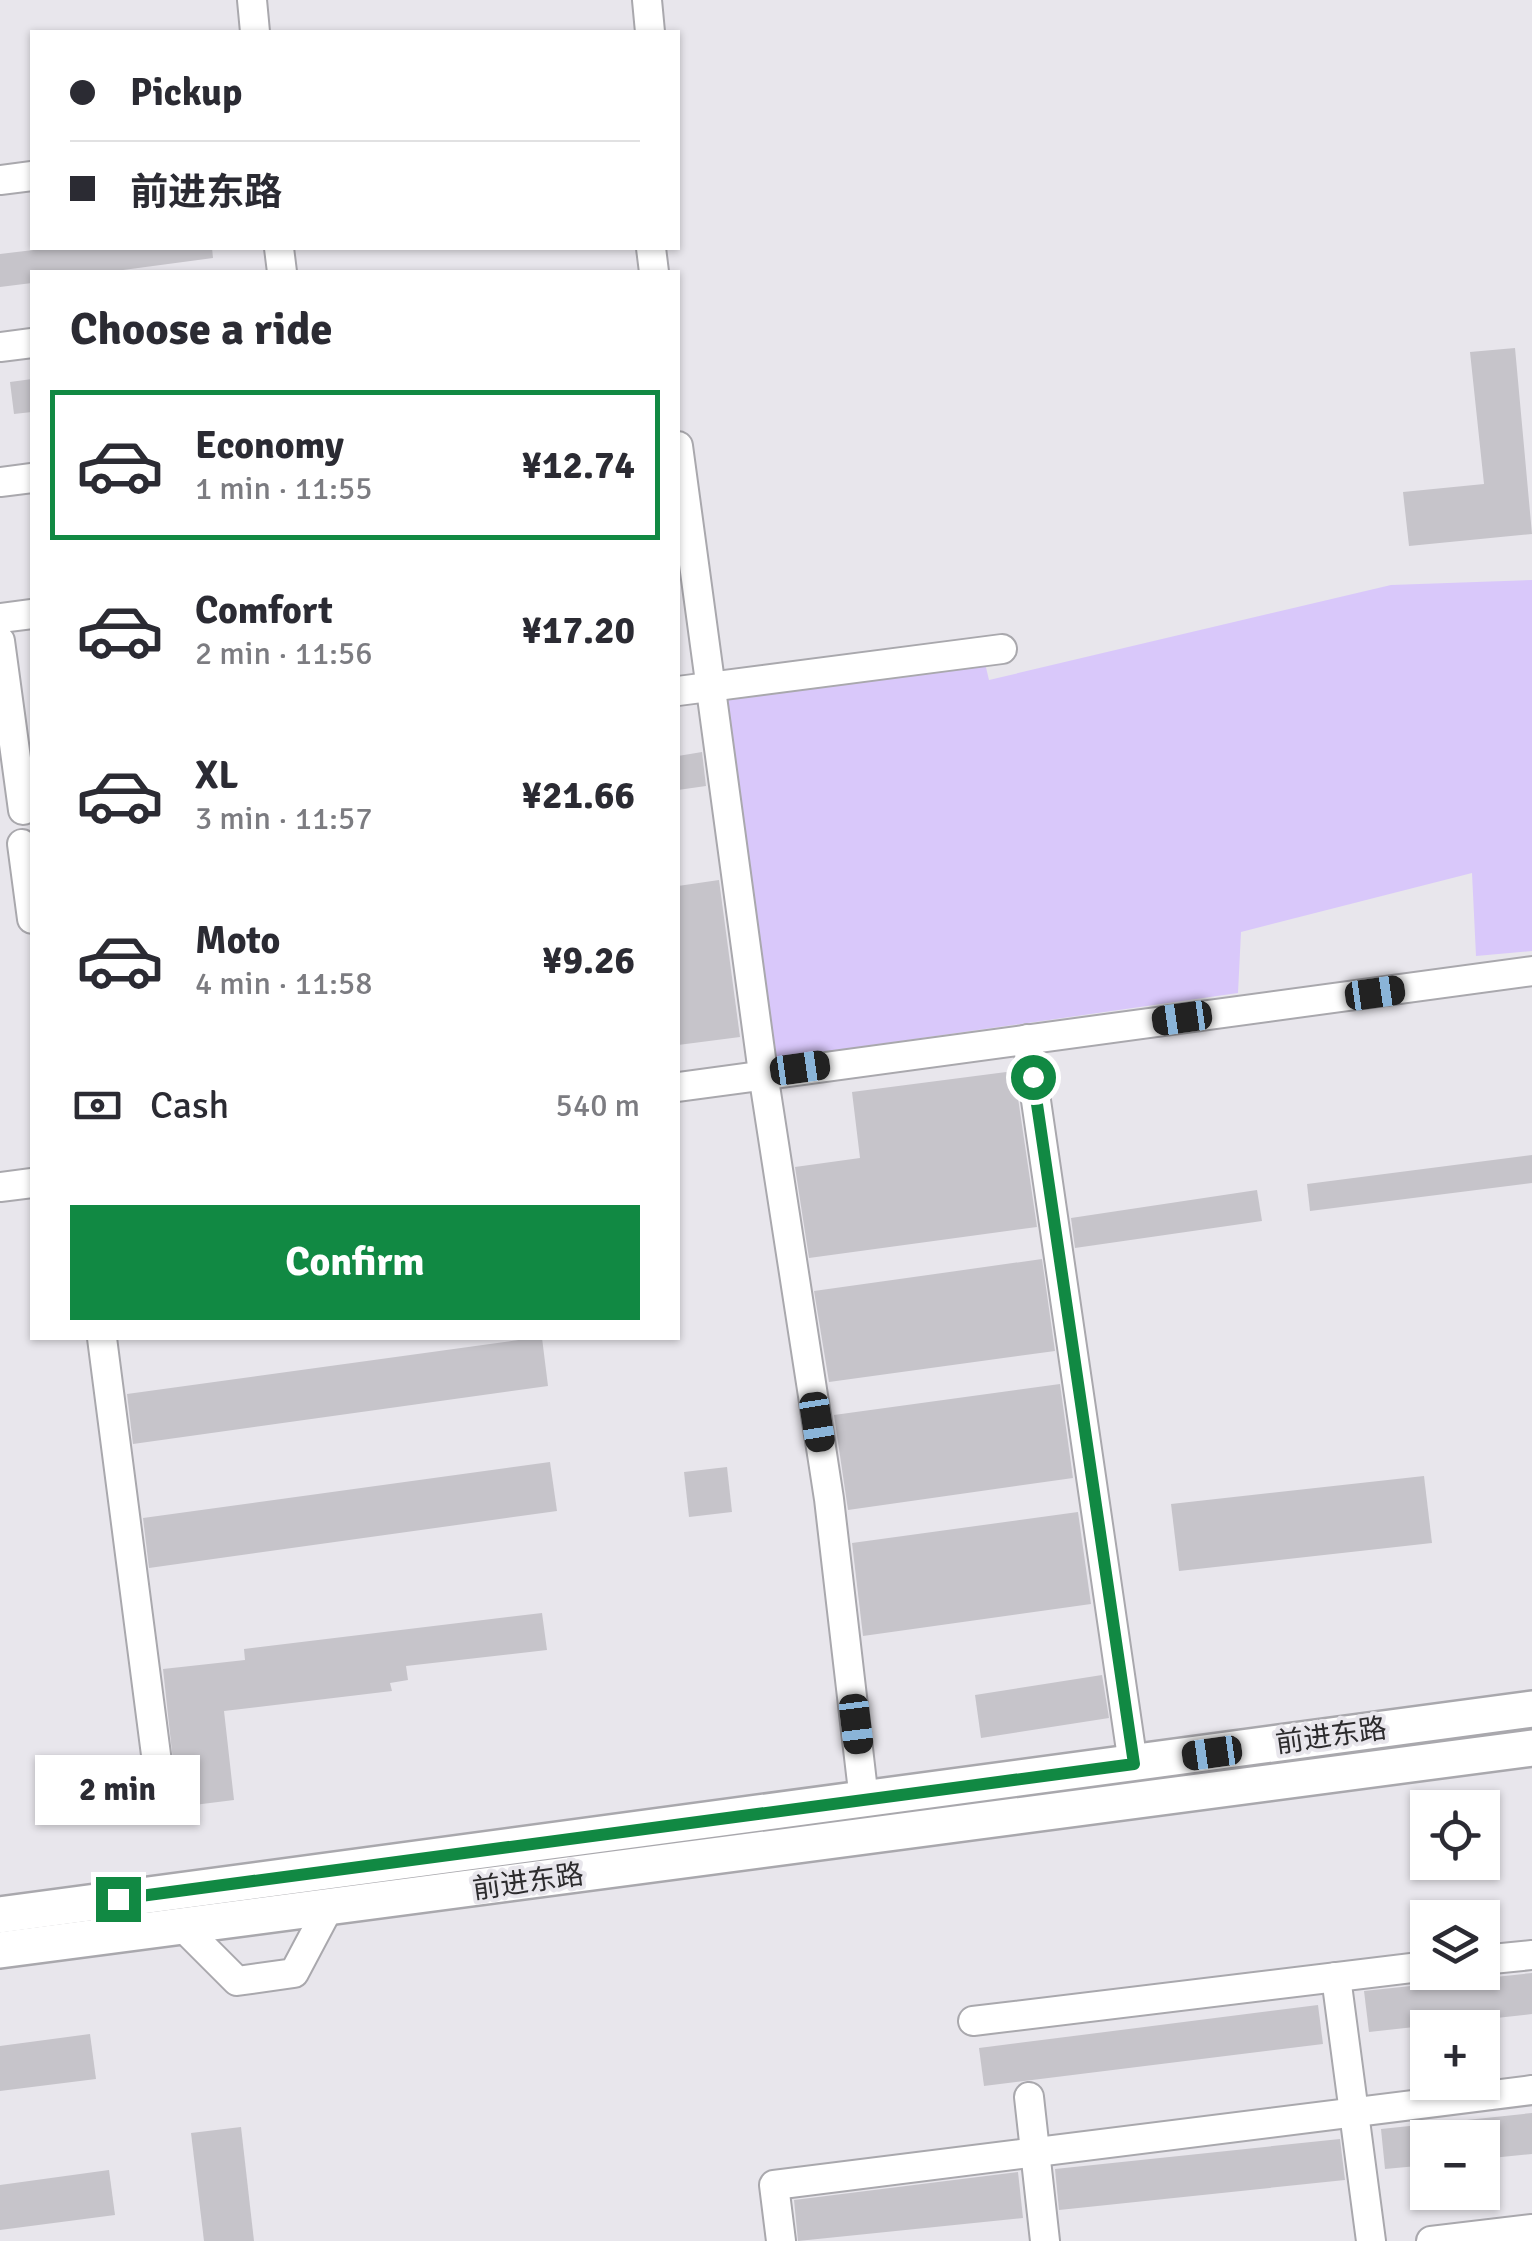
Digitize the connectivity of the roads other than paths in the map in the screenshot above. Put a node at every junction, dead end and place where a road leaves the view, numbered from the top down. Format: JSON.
{"nodes":[{"id":1,"x":252,"y":0,"type":"edge"},
{"id":2,"x":647,"y":0,"type":"edge"},
{"id":3,"x":256,"y":30,"type":"edge"},
{"id":4,"x":650,"y":30,"type":"edge"},
{"id":5,"x":30,"y":176,"type":"edge"},
{"id":6,"x":0,"y":180,"type":"edge"},
{"id":7,"x":30,"y":343,"type":"edge"},
{"id":8,"x":0,"y":347,"type":"edge"},
{"id":9,"x":680,"y":461,"type":"edge"},
{"id":10,"x":30,"y":478,"type":"edge"},
{"id":11,"x":0,"y":482,"type":"edge"},
{"id":12,"x":30,"y":614,"type":"edge"},
{"id":13,"x":0,"y":618,"type":"edge"},
{"id":14,"x":0,"y":642,"type":"edge"},
{"id":15,"x":1002,"y":649,"type":"dead end"},
{"id":16,"x":710,"y":686,"type":"junction"},
{"id":17,"x":680,"y":691,"type":"edge"},
{"id":18,"x":24,"y":752,"type":"edge"},
{"id":19,"x":23,"y":810,"type":"dead end"},
{"id":20,"x":22,"y":844,"type":"dead end"},
{"id":21,"x":30,"y":904,"type":"edge"},
{"id":22,"x":1532,"y":971,"type":"edge"},
{"id":23,"x":1027,"y":1039,"type":"junction"},
{"id":24,"x":763,"y":1073,"type":"junction"},
{"id":25,"x":680,"y":1087,"type":"edge"},
{"id":26,"x":30,"y":1183,"type":"edge"},
{"id":27,"x":0,"y":1188,"type":"edge"},
{"id":28,"x":102,"y":1340,"type":"edge"},
{"id":29,"x":1532,"y":1709,"type":"edge"},
{"id":30,"x":1532,"y":1748,"type":"edge"},
{"id":31,"x":1134,"y":1764,"type":"junction"},
{"id":32,"x":864,"y":1800,"type":"junction"},
{"id":33,"x":162,"y":1801,"type":"dead end"},
{"id":34,"x":329,"y":1907,"type":"junction"},
{"id":35,"x":0,"y":1915,"type":"edge"},
{"id":36,"x":182,"y":1927,"type":"junction"},
{"id":37,"x":0,"y":1950,"type":"edge"},
{"id":38,"x":1532,"y":1954,"type":"edge"},
{"id":39,"x":1500,"y":1958,"type":"edge"},
{"id":40,"x":1410,"y":1968,"type":"edge"},
{"id":41,"x":1336,"y":1977,"type":"junction"},
{"id":42,"x":973,"y":2021,"type":"dead end"},
{"id":43,"x":1532,"y":2090,"type":"edge"},
{"id":44,"x":1029,"y":2097,"type":"dead end"},
{"id":45,"x":1354,"y":2112,"type":"junction"},
{"id":46,"x":1034,"y":2151,"type":"junction"},
{"id":47,"x":1532,"y":2229,"type":"edge"},
{"id":48,"x":782,"y":2241,"type":"edge"},
{"id":49,"x":1044,"y":2241,"type":"edge"},
{"id":50,"x":1371,"y":2241,"type":"edge"},
{"id":51,"x":1430,"y":2241,"type":"edge"}],
"edges":[{"from":1,"to":3,"type":"street"},
{"from":2,"to":4,"type":"street"},
{"from":5,"to":6,"type":"street"},
{"from":7,"to":8,"type":"street"},
{"from":9,"to":16,"type":"street"},
{"from":10,"to":11,"type":"street"},
{"from":12,"to":13,"type":"street"},
{"from":14,"to":18,"type":"street"},
{"from":15,"to":16,"type":"street"},
{"from":16,"to":17,"type":"street"},
{"from":16,"to":24,"type":"street"},
{"from":18,"to":19,"type":"street"},
{"from":20,"to":21,"type":"street"},
{"from":22,"to":23,"type":"street"},
{"from":23,"to":24,"type":"street"},
{"from":23,"to":31,"type":"street"},
{"from":24,"to":25,"type":"street"},
{"from":24,"to":32,"type":"street"},
{"from":26,"to":27,"type":"street"},
{"from":28,"to":33,"type":"street"},
{"from":29,"to":31,"type":"main road","name":"前进东路"},
{"from":30,"to":34,"type":"main road","name":"前进东路"},
{"from":31,"to":32,"type":"main road","name":"前进东路"},
{"from":32,"to":35,"type":"main road","name":"前进东路"},
{"from":34,"to":36,"type":"main road","name":"前进东路"},
{"from":34,"to":36,"type":"street"},
{"from":36,"to":37,"type":"main road","name":"前进东路"},
{"from":38,"to":39,"type":"street"},
{"from":40,"to":41,"type":"street"},
{"from":41,"to":42,"type":"street"},
{"from":41,"to":45,"type":"street"},
{"from":43,"to":45,"type":"street"},
{"from":44,"to":46,"type":"street"},
{"from":45,"to":46,"type":"street"},
{"from":45,"to":50,"type":"street"},
{"from":46,"to":48,"type":"street"},
{"from":46,"to":49,"type":"street"},
{"from":47,"to":51,"type":"street"}]}
